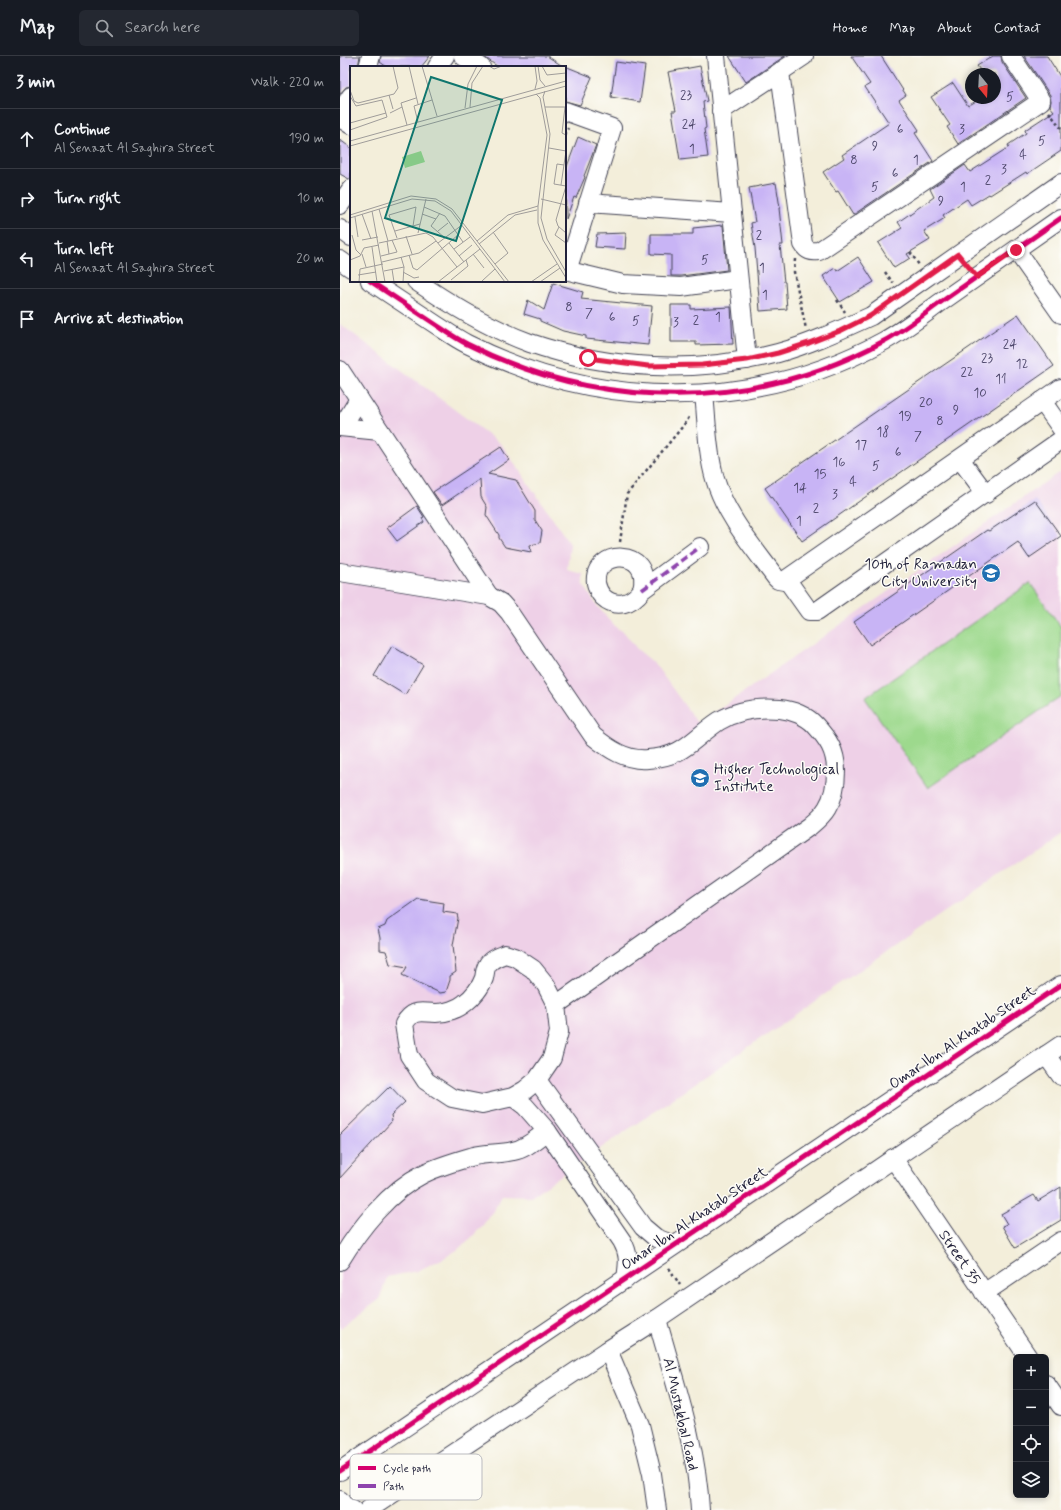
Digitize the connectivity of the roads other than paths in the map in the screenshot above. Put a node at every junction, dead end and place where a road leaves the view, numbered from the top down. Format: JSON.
{"nodes":[{"id":1,"x":371,"y":56,"type":"edge"},
{"id":2,"x":445,"y":56,"type":"edge"},
{"id":3,"x":463,"y":56,"type":"edge"},
{"id":4,"x":716,"y":56,"type":"edge"},
{"id":5,"x":804,"y":56,"type":"edge"},
{"id":6,"x":1011,"y":56,"type":"edge"},
{"id":7,"x":368,"y":66,"type":"edge"},
{"id":8,"x":438,"y":66,"type":"edge"},
{"id":9,"x":479,"y":66,"type":"edge"},
{"id":10,"x":780,"y":72,"type":"junction"},
{"id":11,"x":350,"y":98,"type":"edge"},
{"id":12,"x":566,"y":111,"type":"edge"},
{"id":13,"x":721,"y":111,"type":"junction"},
{"id":14,"x":340,"y":114,"type":"edge"},
{"id":15,"x":340,"y":118,"type":"edge"},
{"id":16,"x":350,"y":124,"type":"edge"},
{"id":17,"x":1061,"y":183,"type":"edge"},
{"id":18,"x":350,"y":191,"type":"edge"},
{"id":19,"x":588,"y":203,"type":"junction"},
{"id":20,"x":340,"y":205,"type":"edge"},
{"id":21,"x":732,"y":213,"type":"junction"},
{"id":22,"x":1061,"y":218,"type":"edge"},
{"id":23,"x":340,"y":229,"type":"edge"},
{"id":24,"x":350,"y":235,"type":"edge"},
{"id":25,"x":1016,"y":250,"type":"junction"},
{"id":26,"x":958,"y":254,"type":"junction"},
{"id":27,"x":340,"y":260,"type":"edge"},
{"id":28,"x":350,"y":267,"type":"edge"},
{"id":29,"x":566,"y":271,"type":"edge"},
{"id":30,"x":977,"y":277,"type":"junction"},
{"id":31,"x":738,"y":279,"type":"junction"},
{"id":32,"x":371,"y":282,"type":"edge"},
{"id":33,"x":418,"y":282,"type":"edge"},
{"id":34,"x":1061,"y":314,"type":"edge"},
{"id":35,"x":747,"y":360,"type":"junction"},
{"id":36,"x":340,"y":370,"type":"edge"},
{"id":37,"x":1061,"y":388,"type":"edge"},
{"id":38,"x":704,"y":394,"type":"junction"},
{"id":39,"x":359,"y":399,"type":"junction"},
{"id":40,"x":1042,"y":401,"type":"junction"},
{"id":41,"x":341,"y":427,"type":"edge"},
{"id":42,"x":1061,"y":428,"type":"edge"},
{"id":43,"x":380,"y":431,"type":"junction"},
{"id":44,"x":1061,"y":440,"type":"edge"},
{"id":45,"x":960,"y":459,"type":"junction"},
{"id":46,"x":986,"y":494,"type":"junction"},
{"id":47,"x":700,"y":547,"type":"dead end"},
{"id":48,"x":340,"y":572,"type":"edge"},
{"id":49,"x":788,"y":580,"type":"junction"},
{"id":50,"x":642,"y":590,"type":"junction"},
{"id":51,"x":489,"y":596,"type":"junction"},
{"id":52,"x":1061,"y":985,"type":"edge"},
{"id":53,"x":556,"y":1004,"type":"junction"},
{"id":54,"x":1054,"y":1050,"type":"edge"},
{"id":55,"x":1061,"y":1076,"type":"edge"},
{"id":56,"x":536,"y":1080,"type":"junction"},
{"id":57,"x":513,"y":1097,"type":"junction"},
{"id":58,"x":547,"y":1131,"type":"junction"},
{"id":59,"x":893,"y":1158,"type":"junction"},
{"id":60,"x":1061,"y":1241,"type":"edge"},
{"id":61,"x":667,"y":1250,"type":"junction"},
{"id":62,"x":340,"y":1261,"type":"edge"},
{"id":63,"x":626,"y":1279,"type":"junction"},
{"id":64,"x":984,"y":1293,"type":"junction"},
{"id":65,"x":657,"y":1319,"type":"junction"},
{"id":66,"x":608,"y":1350,"type":"junction"},
{"id":67,"x":1026,"y":1354,"type":"edge"},
{"id":68,"x":1049,"y":1388,"type":"edge"},
{"id":69,"x":1061,"y":1406,"type":"edge"},
{"id":70,"x":365,"y":1454,"type":"edge"},
{"id":71,"x":452,"y":1454,"type":"edge"},
{"id":72,"x":350,"y":1464,"type":"edge"},
{"id":73,"x":340,"y":1471,"type":"edge"},
{"id":74,"x":340,"y":1500,"type":"edge"},
{"id":75,"x":383,"y":1500,"type":"edge"},
{"id":76,"x":353,"y":1510,"type":"edge"},
{"id":77,"x":368,"y":1510,"type":"edge"},
{"id":78,"x":657,"y":1510,"type":"edge"},
{"id":79,"x":700,"y":1510,"type":"edge"}],
"edges":[{"from":1,"to":7,"type":"street"},
{"from":2,"to":8,"type":"street"},
{"from":3,"to":9,"type":"street"},
{"from":4,"to":13,"type":"street"},
{"from":5,"to":10,"type":"street"},
{"from":6,"to":10,"type":"street"},
{"from":10,"to":13,"type":"street"},
{"from":11,"to":14,"type":"street"},
{"from":12,"to":19,"type":"street"},
{"from":13,"to":21,"type":"street"},
{"from":15,"to":16,"type":"street"},
{"from":17,"to":26,"type":"street"},
{"from":18,"to":20,"type":"street"},
{"from":19,"to":21,"type":"street"},
{"from":19,"to":29,"type":"street"},
{"from":21,"to":31,"type":"street"},
{"from":22,"to":25,"type":"street"},
{"from":23,"to":24,"type":"street"},
{"from":25,"to":30,"type":"street"},
{"from":25,"to":34,"type":"street"},
{"from":26,"to":30,"type":"street"},
{"from":26,"to":35,"type":"street"},
{"from":27,"to":28,"type":"street"},
{"from":29,"to":31,"type":"street"},
{"from":30,"to":38,"type":"street"},
{"from":31,"to":35,"type":"street"},
{"from":32,"to":38,"type":"street"},
{"from":33,"to":35,"type":"street"},
{"from":36,"to":39,"type":"street"},
{"from":37,"to":40,"type":"street"},
{"from":38,"to":49,"type":"street"},
{"from":39,"to":41,"type":"street"},
{"from":39,"to":43,"type":"street"},
{"from":40,"to":42,"type":"street"},
{"from":40,"to":45,"type":"street"},
{"from":41,"to":43,"type":"street"},
{"from":43,"to":51,"type":"street"},
{"from":44,"to":46,"type":"street"},
{"from":45,"to":46,"type":"street"},
{"from":45,"to":49,"type":"street"},
{"from":46,"to":49,"type":"street"},
{"from":47,"to":50,"type":"street"},
{"from":48,"to":51,"type":"street"},
{"from":50,"to":50,"type":"street"},
{"from":51,"to":53,"type":"street"},
{"from":52,"to":61,"type":"street","name":"Omar Ibn Al Khatab Street"},
{"from":53,"to":56,"type":"street"},
{"from":53,"to":57,"type":"street"},
{"from":54,"to":55,"type":"street"},
{"from":54,"to":59,"type":"street"},
{"from":56,"to":57,"type":"street"},
{"from":56,"to":61,"type":"street"},
{"from":57,"to":58,"type":"street"},
{"from":58,"to":62,"type":"street"},
{"from":58,"to":63,"type":"street"},
{"from":59,"to":64,"type":"street","name":"Street 35"},
{"from":59,"to":65,"type":"street"},
{"from":60,"to":64,"type":"street"},
{"from":61,"to":63,"type":"street","name":"Omar Ibn Al Khatab Street"},
{"from":63,"to":70,"type":"street","name":"Omar Ibn Al Khatab Street"},
{"from":64,"to":67,"type":"street","name":"Street 35"},
{"from":65,"to":66,"type":"street"},
{"from":65,"to":79,"type":"street","name":"Al Mustakbal Road"},
{"from":66,"to":71,"type":"street"},
{"from":66,"to":78,"type":"street"},
{"from":68,"to":69,"type":"street"},
{"from":72,"to":73,"type":"street","name":"Omar Ibn Al Khatab Street"},
{"from":74,"to":76,"type":"street"},
{"from":75,"to":77,"type":"street"}]}
